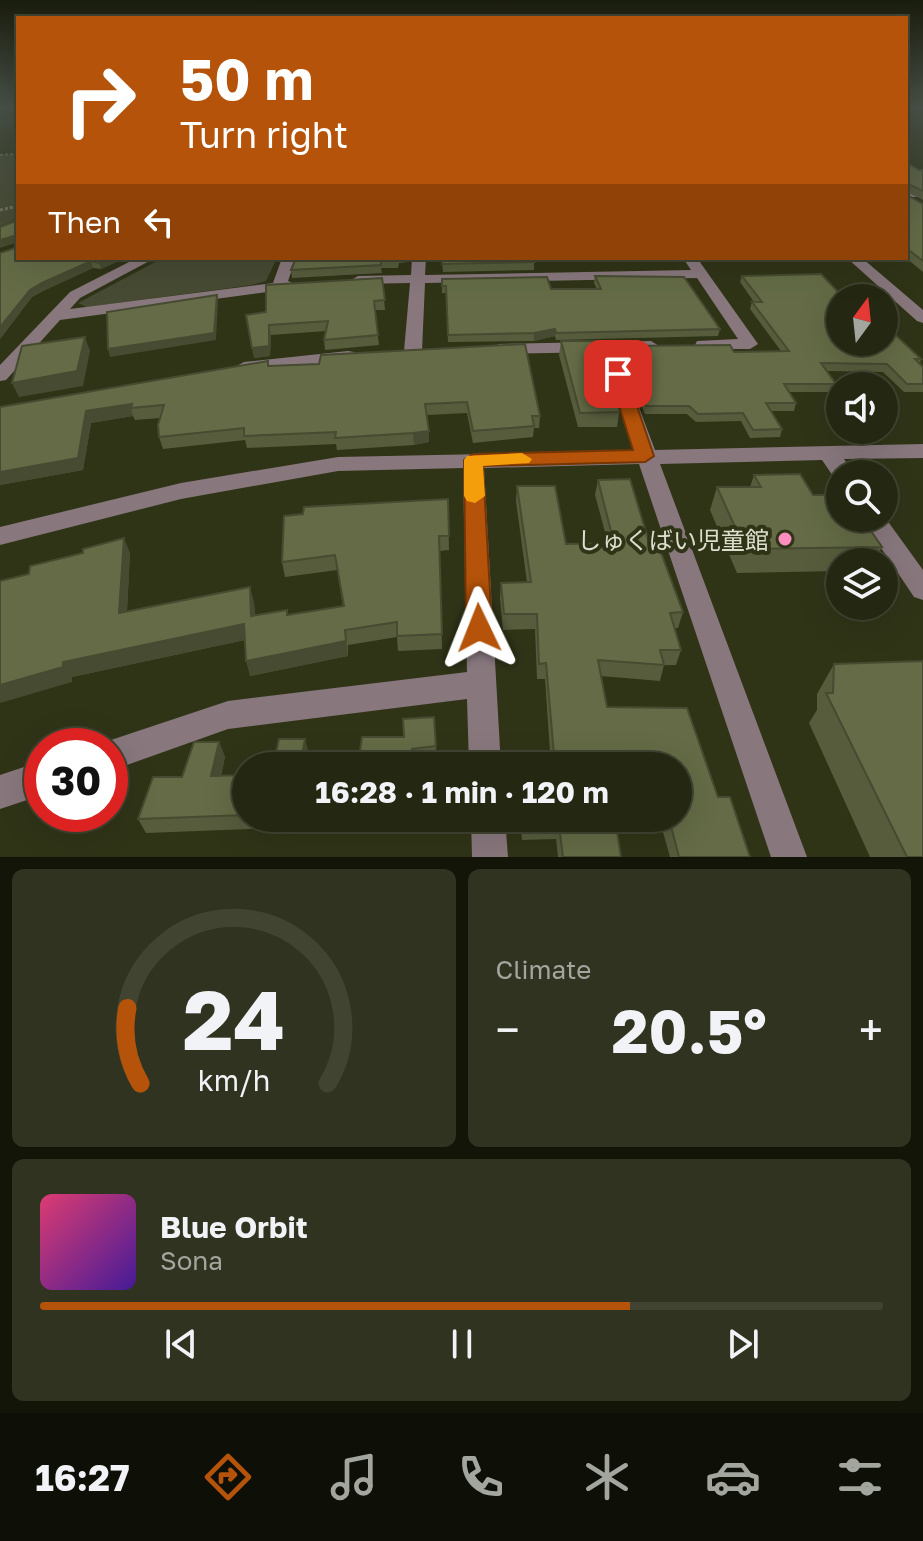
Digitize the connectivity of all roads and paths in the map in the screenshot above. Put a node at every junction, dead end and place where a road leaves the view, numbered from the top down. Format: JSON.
{"nodes":[{"id":1,"x":144,"y":260,"type":"edge"},
{"id":2,"x":288,"y":260,"type":"edge"},
{"id":3,"x":419,"y":260,"type":"edge"},
{"id":4,"x":555,"y":260,"type":"edge"},
{"id":5,"x":691,"y":260,"type":"edge"},
{"id":6,"x":856,"y":260,"type":"edge"},
{"id":7,"x":701,"y":274,"type":"junction"},
{"id":8,"x":560,"y":276,"type":"junction"},
{"id":9,"x":418,"y":277,"type":"junction"},
{"id":10,"x":347,"y":281,"type":"edge"},
{"id":11,"x":304,"y":284,"type":"edge"},
{"id":12,"x":279,"y":286,"type":"junction"},
{"id":13,"x":920,"y":312,"type":"edge"},
{"id":14,"x":56,"y":316,"type":"junction"},
{"id":15,"x":608,"y":347,"type":"junction"},
{"id":16,"x":482,"y":349,"type":"edge"},
{"id":17,"x":434,"y":350,"type":"edge"},
{"id":18,"x":373,"y":354,"type":"edge"},
{"id":19,"x":220,"y":370,"type":"edge"},
{"id":20,"x":0,"y":376,"type":"edge"},
{"id":21,"x":827,"y":451,"type":"junction"},
{"id":22,"x":923,"y":451,"type":"edge"},
{"id":23,"x":645,"y":456,"type":"junction"},
{"id":24,"x":473,"y":460,"type":"junction"},
{"id":25,"x":833,"y":460,"type":"edge"},
{"id":26,"x":883,"y":532,"type":"edge"},
{"id":27,"x":0,"y":536,"type":"edge"},
{"id":28,"x":923,"y":590,"type":"edge"},
{"id":29,"x":481,"y":684,"type":"junction"},
{"id":30,"x":128,"y":749,"type":"edge"},
{"id":31,"x":484,"y":752,"type":"edge"},
{"id":32,"x":24,"y":784,"type":"edge"},
{"id":33,"x":0,"y":792,"type":"edge"},
{"id":34,"x":489,"y":832,"type":"edge"},
{"id":35,"x":490,"y":857,"type":"edge"},
{"id":36,"x":789,"y":857,"type":"edge"}],
"edges":[{"from":1,"to":14,"type":"street"},
{"from":2,"to":12,"type":"street"},
{"from":3,"to":9,"type":"street"},
{"from":4,"to":8,"type":"street"},
{"from":5,"to":7,"type":"street"},
{"from":6,"to":13,"type":"street"},
{"from":7,"to":8,"type":"street"},
{"from":7,"to":15,"type":"street"},
{"from":8,"to":9,"type":"street"},
{"from":9,"to":10,"type":"street"},
{"from":9,"to":17,"type":"street"},
{"from":11,"to":12,"type":"street"},
{"from":12,"to":14,"type":"street"},
{"from":14,"to":20,"type":"street"},
{"from":15,"to":16,"type":"street"},
{"from":15,"to":23,"type":"street"},
{"from":18,"to":19,"type":"street"},
{"from":21,"to":22,"type":"street"},
{"from":21,"to":23,"type":"street"},
{"from":21,"to":25,"type":"street"},
{"from":23,"to":24,"type":"street"},
{"from":23,"to":36,"type":"street"},
{"from":24,"to":27,"type":"street"},
{"from":24,"to":29,"type":"street"},
{"from":26,"to":28,"type":"street"},
{"from":29,"to":30,"type":"street"},
{"from":29,"to":31,"type":"street"},
{"from":32,"to":33,"type":"street"},
{"from":34,"to":35,"type":"street"}]}
